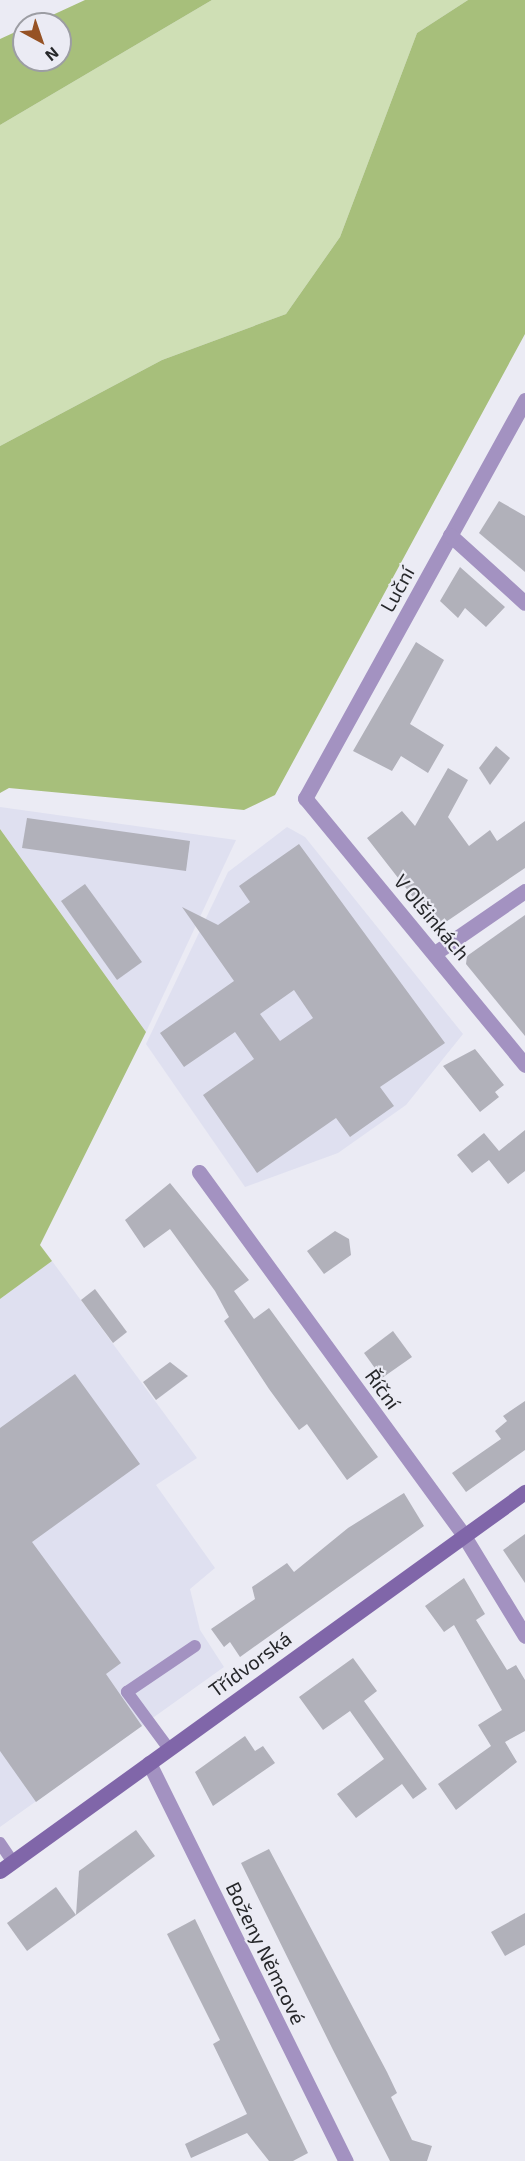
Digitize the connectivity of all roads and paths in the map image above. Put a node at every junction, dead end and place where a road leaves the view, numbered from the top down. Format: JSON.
{"nodes":[{"id":1,"x":525,"y":400,"type":"edge"},
{"id":2,"x":450,"y":535,"type":"junction"},
{"id":3,"x":525,"y":603,"type":"edge"},
{"id":4,"x":305,"y":798,"type":"joint"},
{"id":5,"x":525,"y":891,"type":"edge"},
{"id":6,"x":435,"y":953,"type":"junction"},
{"id":7,"x":525,"y":1065,"type":"edge"},
{"id":8,"x":200,"y":1172,"type":"dead end"},
{"id":9,"x":525,"y":1492,"type":"edge"},
{"id":10,"x":464,"y":1536,"type":"junction"},
{"id":11,"x":525,"y":1636,"type":"edge"},
{"id":12,"x":195,"y":1646,"type":"dead end"},
{"id":13,"x":169,"y":1749,"type":"junction"},
{"id":14,"x":149,"y":1763,"type":"junction"},
{"id":15,"x":0,"y":1843,"type":"edge"},
{"id":16,"x":13,"y":1862,"type":"junction"},
{"id":17,"x":0,"y":1871,"type":"edge"},
{"id":18,"x":346,"y":2161,"type":"edge"}],
"edges":[{"from":1,"to":2,"type":"street","name":"Luční"},
{"from":2,"to":3,"type":"street"},
{"from":2,"to":4,"type":"street","name":"Luční"},
{"from":4,"to":6,"type":"street","name":"V Olšinkách"},
{"from":5,"to":6,"type":"street"},
{"from":6,"to":7,"type":"street","name":"V Olšinkách"},
{"from":8,"to":10,"type":"street","name":"Říční"},
{"from":9,"to":10,"type":"main road","name":"Třídvorská"},
{"from":10,"to":11,"type":"street","name":"Říční"},
{"from":10,"to":13,"type":"main road","name":"Třídvorská"},
{"from":12,"to":13,"type":"lane"},
{"from":13,"to":14,"type":"main road","name":"Třídvorská"},
{"from":14,"to":16,"type":"main road","name":"Třídvorská"},
{"from":14,"to":18,"type":"street","name":"Boženy Němcové"},
{"from":15,"to":16,"type":"lane"},
{"from":16,"to":17,"type":"main road","name":"Třídvorská"}]}
